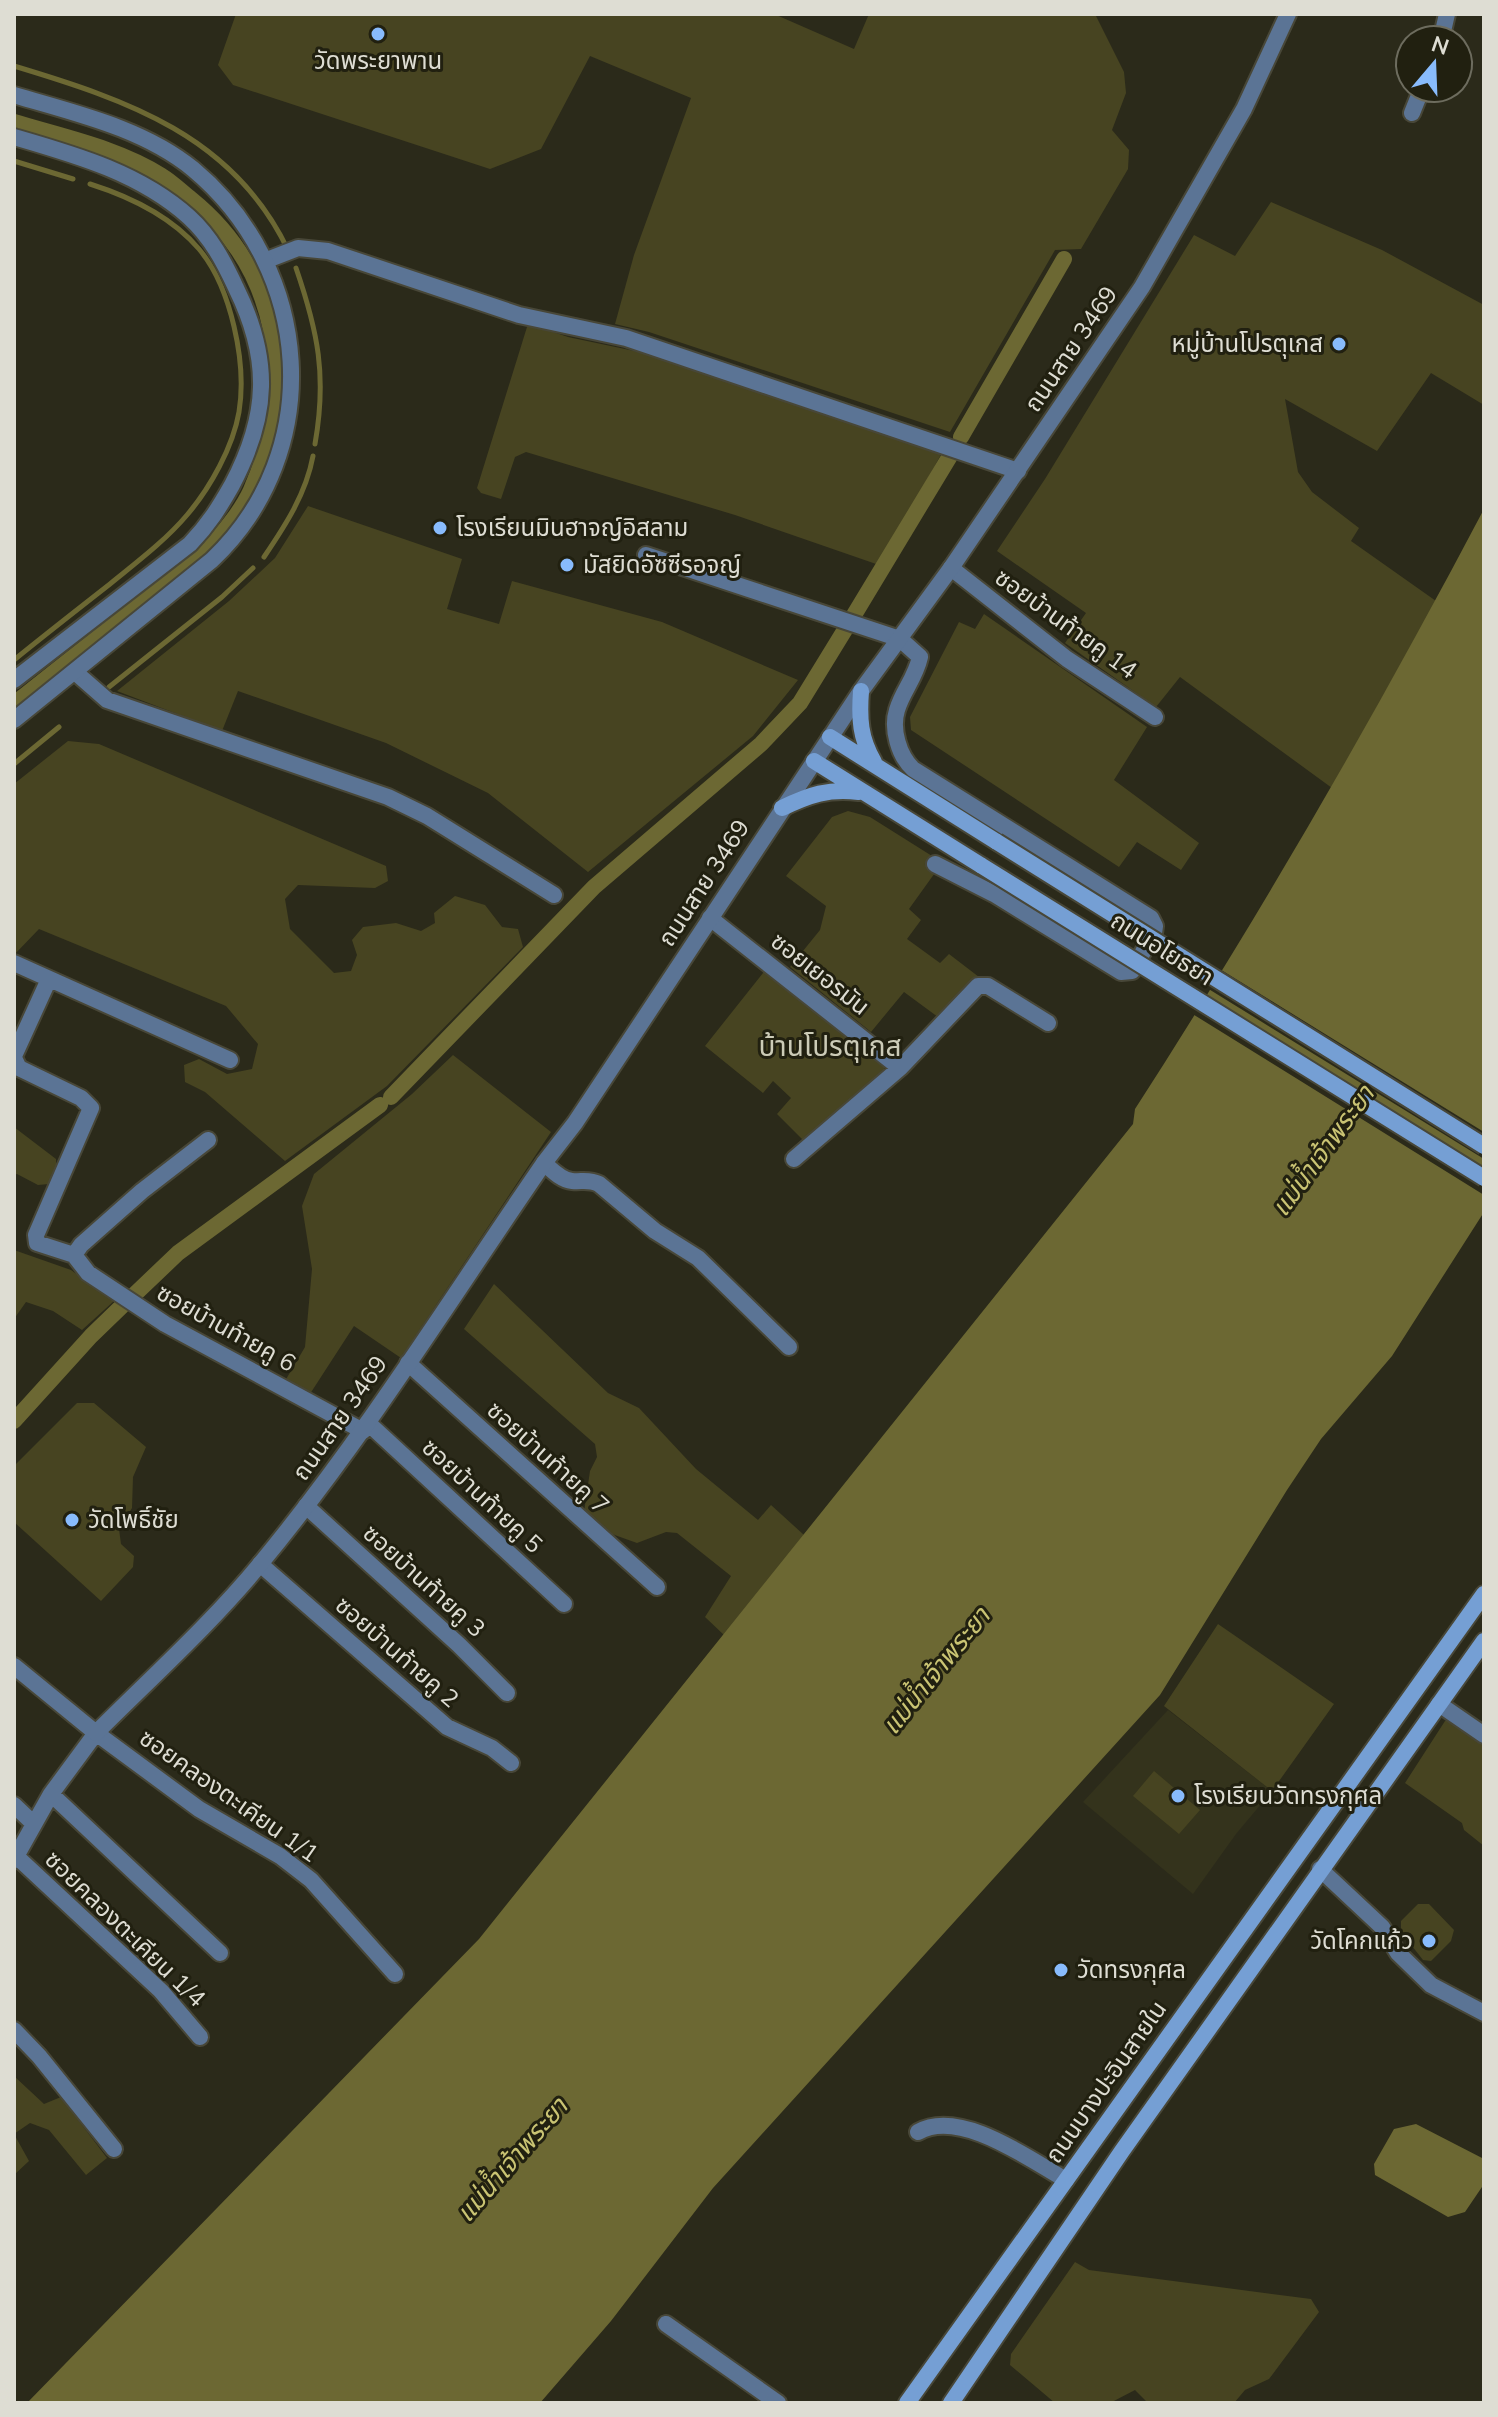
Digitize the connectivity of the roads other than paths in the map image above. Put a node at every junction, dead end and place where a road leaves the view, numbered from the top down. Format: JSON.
{"nodes":[{"id":1,"x":1288,"y":14,"type":"edge"},
{"id":2,"x":14,"y":95,"type":"edge"},
{"id":3,"x":1416,"y":104,"type":"edge"},
{"id":4,"x":1412,"y":113,"type":"dead end"},
{"id":5,"x":14,"y":137,"type":"edge"},
{"id":6,"x":267,"y":260,"type":"junction"},
{"id":7,"x":1018,"y":471,"type":"junction"},
{"id":8,"x":646,"y":555,"type":"dead end"},
{"id":9,"x":951,"y":568,"type":"junction"},
{"id":10,"x":900,"y":639,"type":"junction"},
{"id":11,"x":75,"y":672,"type":"junction"},
{"id":12,"x":14,"y":680,"type":"edge"},
{"id":13,"x":861,"y":691,"type":"junction"},
{"id":14,"x":1155,"y":717,"type":"dead end"},
{"id":15,"x":14,"y":720,"type":"edge"},
{"id":16,"x":830,"y":737,"type":"junction"},
{"id":17,"x":814,"y":761,"type":"junction"},
{"id":18,"x":878,"y":768,"type":"junction"},
{"id":19,"x":865,"y":793,"type":"junction"},
{"id":20,"x":782,"y":808,"type":"junction"},
{"id":21,"x":935,"y":864,"type":"dead end"},
{"id":22,"x":554,"y":895,"type":"dead end"},
{"id":23,"x":710,"y":918,"type":"junction"},
{"id":24,"x":14,"y":963,"type":"edge"},
{"id":25,"x":49,"y":979,"type":"junction"},
{"id":26,"x":1048,"y":1023,"type":"dead end"},
{"id":27,"x":14,"y":1057,"type":"edge"},
{"id":28,"x":230,"y":1060,"type":"dead end"},
{"id":29,"x":900,"y":1068,"type":"junction"},
{"id":30,"x":208,"y":1140,"type":"dead end"},
{"id":31,"x":1484,"y":1146,"type":"edge"},
{"id":32,"x":794,"y":1159,"type":"dead end"},
{"id":33,"x":544,"y":1163,"type":"junction"},
{"id":34,"x":1484,"y":1178,"type":"edge"},
{"id":35,"x":74,"y":1255,"type":"junction"},
{"id":36,"x":789,"y":1347,"type":"dead end"},
{"id":37,"x":408,"y":1363,"type":"junction"},
{"id":38,"x":366,"y":1427,"type":"junction"},
{"id":39,"x":306,"y":1506,"type":"junction"},
{"id":40,"x":260,"y":1564,"type":"junction"},
{"id":41,"x":657,"y":1587,"type":"dead end"},
{"id":42,"x":1484,"y":1594,"type":"edge"},
{"id":43,"x":564,"y":1604,"type":"dead end"},
{"id":44,"x":1484,"y":1641,"type":"edge"},
{"id":45,"x":14,"y":1666,"type":"edge"},
{"id":46,"x":507,"y":1693,"type":"dead end"},
{"id":47,"x":1439,"y":1704,"type":"junction"},
{"id":48,"x":96,"y":1733,"type":"junction"},
{"id":49,"x":1484,"y":1735,"type":"edge"},
{"id":50,"x":511,"y":1763,"type":"dead end"},
{"id":51,"x":51,"y":1794,"type":"junction"},
{"id":52,"x":14,"y":1805,"type":"edge"},
{"id":53,"x":34,"y":1824,"type":"junction"},
{"id":54,"x":15,"y":1858,"type":"edge"},
{"id":55,"x":1320,"y":1869,"type":"junction"},
{"id":56,"x":220,"y":1953,"type":"dead end"},
{"id":57,"x":395,"y":1974,"type":"dead end"},
{"id":58,"x":1484,"y":2013,"type":"edge"},
{"id":59,"x":14,"y":2030,"type":"edge"},
{"id":60,"x":200,"y":2037,"type":"dead end"},
{"id":61,"x":918,"y":2132,"type":"dead end"},
{"id":62,"x":114,"y":2149,"type":"dead end"},
{"id":63,"x":1066,"y":2180,"type":"junction"},
{"id":64,"x":666,"y":2324,"type":"dead end"},
{"id":65,"x":913,"y":2401,"type":"edge"},
{"id":66,"x":778,"y":2403,"type":"edge"},
{"id":67,"x":951,"y":2403,"type":"edge"}],
"edges":[{"from":1,"to":7,"type":"street","name":"ถนนสาย 3469"},
{"from":2,"to":6,"type":"street"},
{"from":3,"to":4,"type":"street"},
{"from":5,"to":12,"type":"street"},
{"from":6,"to":7,"type":"street"},
{"from":6,"to":11,"type":"street"},
{"from":7,"to":9,"type":"street","name":"ถนนสาย 3469"},
{"from":8,"to":10,"type":"street"},
{"from":9,"to":10,"type":"street","name":"ถนนสาย 3469"},
{"from":9,"to":14,"type":"street","name":"ซอยบ้านท้ายคู 14"},
{"from":10,"to":13,"type":"street","name":"ถนนสาย 3469"},
{"from":10,"to":21,"type":"street"},
{"from":11,"to":15,"type":"street"},
{"from":11,"to":22,"type":"street"},
{"from":13,"to":16,"type":"street","name":"ถนนสาย 3469"},
{"from":13,"to":18,"type":"main road"},
{"from":16,"to":17,"type":"street","name":"ถนนสาย 3469"},
{"from":16,"to":18,"type":"main road","name":"ถนนอโยธยา"},
{"from":17,"to":19,"type":"main road","name":"ถนนอโยธยา"},
{"from":17,"to":20,"type":"street","name":"ถนนสาย 3469"},
{"from":18,"to":31,"type":"main road","name":"ถนนอโยธยา","bridge":true},
{"from":19,"to":20,"type":"main road"},
{"from":19,"to":34,"type":"main road","name":"ถนนอโยธยา","bridge":true},
{"from":20,"to":23,"type":"street","name":"ถนนสาย 3469"},
{"from":23,"to":29,"type":"street","name":"ซอยเยอรมัน"},
{"from":23,"to":33,"type":"street","name":"ถนนสาย 3469"},
{"from":24,"to":25,"type":"street"},
{"from":25,"to":27,"type":"street"},
{"from":25,"to":28,"type":"street"},
{"from":26,"to":29,"type":"street"},
{"from":27,"to":35,"type":"street"},
{"from":29,"to":32,"type":"street"},
{"from":30,"to":35,"type":"street"},
{"from":33,"to":36,"type":"street"},
{"from":33,"to":37,"type":"street","name":"ถนนสาย 3469"},
{"from":35,"to":38,"type":"street","name":"ซอยบ้านท้ายคู 6"},
{"from":37,"to":38,"type":"street","name":"ถนนสาย 3469"},
{"from":37,"to":41,"type":"street","name":"ซอยบ้านท้ายคู 7"},
{"from":38,"to":39,"type":"street","name":"ถนนสาย 3469"},
{"from":38,"to":43,"type":"street","name":"ซอยบ้านท้ายคู 5"},
{"from":39,"to":40,"type":"street","name":"ถนนสาย 3469"},
{"from":39,"to":46,"type":"street","name":"ซอยบ้านท้ายคู 3"},
{"from":40,"to":48,"type":"street","name":"ถนนสาย 3469"},
{"from":40,"to":50,"type":"street","name":"ซอยบ้านท้ายคู 2"},
{"from":42,"to":63,"type":"main road","name":"ถนนบางปะอินสายใน"},
{"from":44,"to":47,"type":"main road"},
{"from":45,"to":48,"type":"street","name":"ซอยคลองตะเคียน 1/1"},
{"from":47,"to":49,"type":"street"},
{"from":47,"to":55,"type":"main road"},
{"from":48,"to":51,"type":"street","name":"ถนนสาย 3469"},
{"from":48,"to":57,"type":"street","name":"ซอยคลองตะเคียน 1/1"},
{"from":51,"to":53,"type":"street","name":"ถนนสาย 3469"},
{"from":51,"to":56,"type":"street"},
{"from":52,"to":53,"type":"street"},
{"from":53,"to":54,"type":"street","name":"ถนนสาย 3469"},
{"from":54,"to":60,"type":"street","name":"ซอยคลองตะเคียน 1/4"},
{"from":55,"to":58,"type":"street"},
{"from":55,"to":67,"type":"main road"},
{"from":59,"to":62,"type":"street"},
{"from":61,"to":63,"type":"street"},
{"from":63,"to":65,"type":"main road","name":"ถนนบางปะอินสายใน"},
{"from":64,"to":66,"type":"street"}]}
